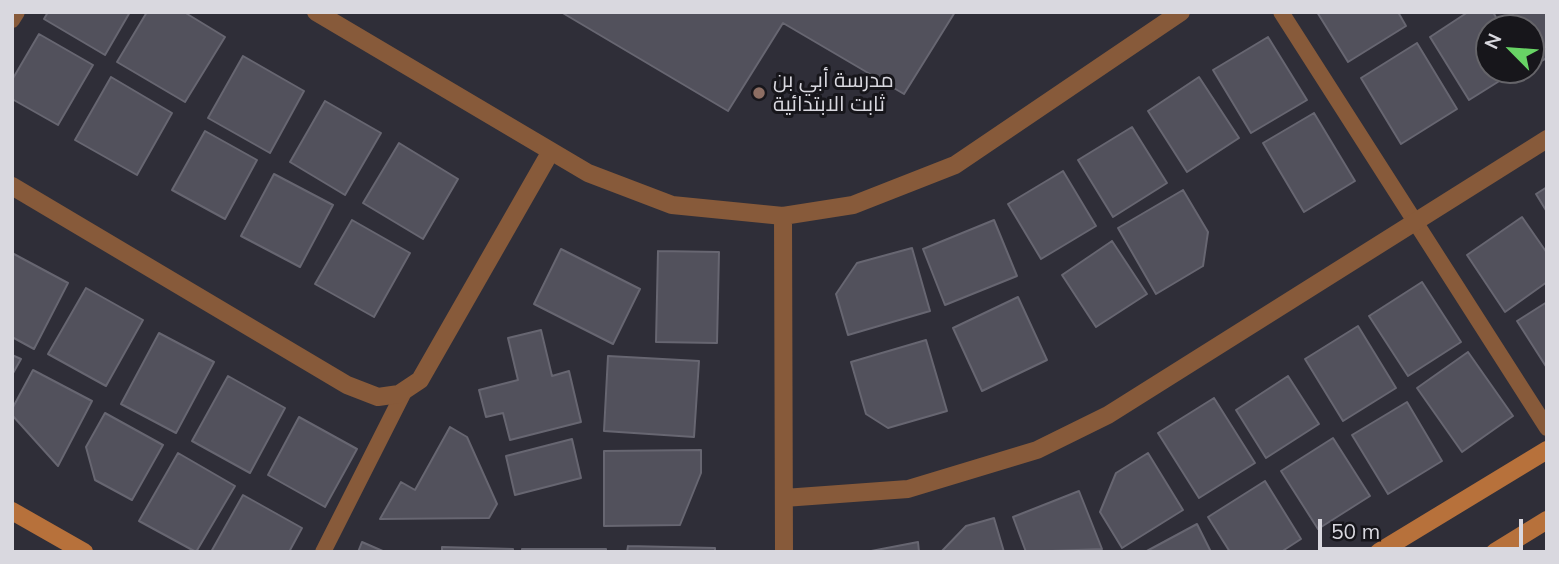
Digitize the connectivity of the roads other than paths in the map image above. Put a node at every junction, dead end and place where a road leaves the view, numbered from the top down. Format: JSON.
{"nodes":[{"id":1,"x":17,"y":12,"type":"edge"},
{"id":2,"x":316,"y":12,"type":"edge"},
{"id":3,"x":1181,"y":12,"type":"edge"},
{"id":4,"x":1282,"y":12,"type":"edge"},
{"id":5,"x":12,"y":20,"type":"edge"},
{"id":6,"x":1547,"y":139,"type":"edge"},
{"id":7,"x":551,"y":151,"type":"junction"},
{"id":8,"x":12,"y":186,"type":"edge"},
{"id":9,"x":783,"y":216,"type":"junction"},
{"id":10,"x":1416,"y":222,"type":"junction"},
{"id":11,"x":405,"y":390,"type":"junction"},
{"id":12,"x":1547,"y":428,"type":"edge"},
{"id":13,"x":1547,"y":450,"type":"edge"},
{"id":14,"x":784,"y":498,"type":"junction"},
{"id":15,"x":12,"y":511,"type":"edge"},
{"id":16,"x":1547,"y":520,"type":"edge"},
{"id":17,"x":85,"y":552,"type":"edge"},
{"id":18,"x":323,"y":552,"type":"edge"},
{"id":19,"x":784,"y":552,"type":"edge"},
{"id":20,"x":1379,"y":552,"type":"edge"},
{"id":21,"x":1495,"y":552,"type":"edge"}],
"edges":[{"from":1,"to":5,"type":"lane"},
{"from":2,"to":7,"type":"street"},
{"from":3,"to":9,"type":"street"},
{"from":4,"to":10,"type":"lane"},
{"from":6,"to":10,"type":"street"},
{"from":7,"to":9,"type":"street"},
{"from":7,"to":11,"type":"street"},
{"from":8,"to":11,"type":"street"},
{"from":9,"to":14,"type":"street"},
{"from":10,"to":12,"type":"lane"},
{"from":10,"to":14,"type":"street"},
{"from":11,"to":18,"type":"lane"},
{"from":13,"to":20,"type":"street"},
{"from":14,"to":19,"type":"street"},
{"from":15,"to":17,"type":"street"},
{"from":16,"to":21,"type":"street"}]}
